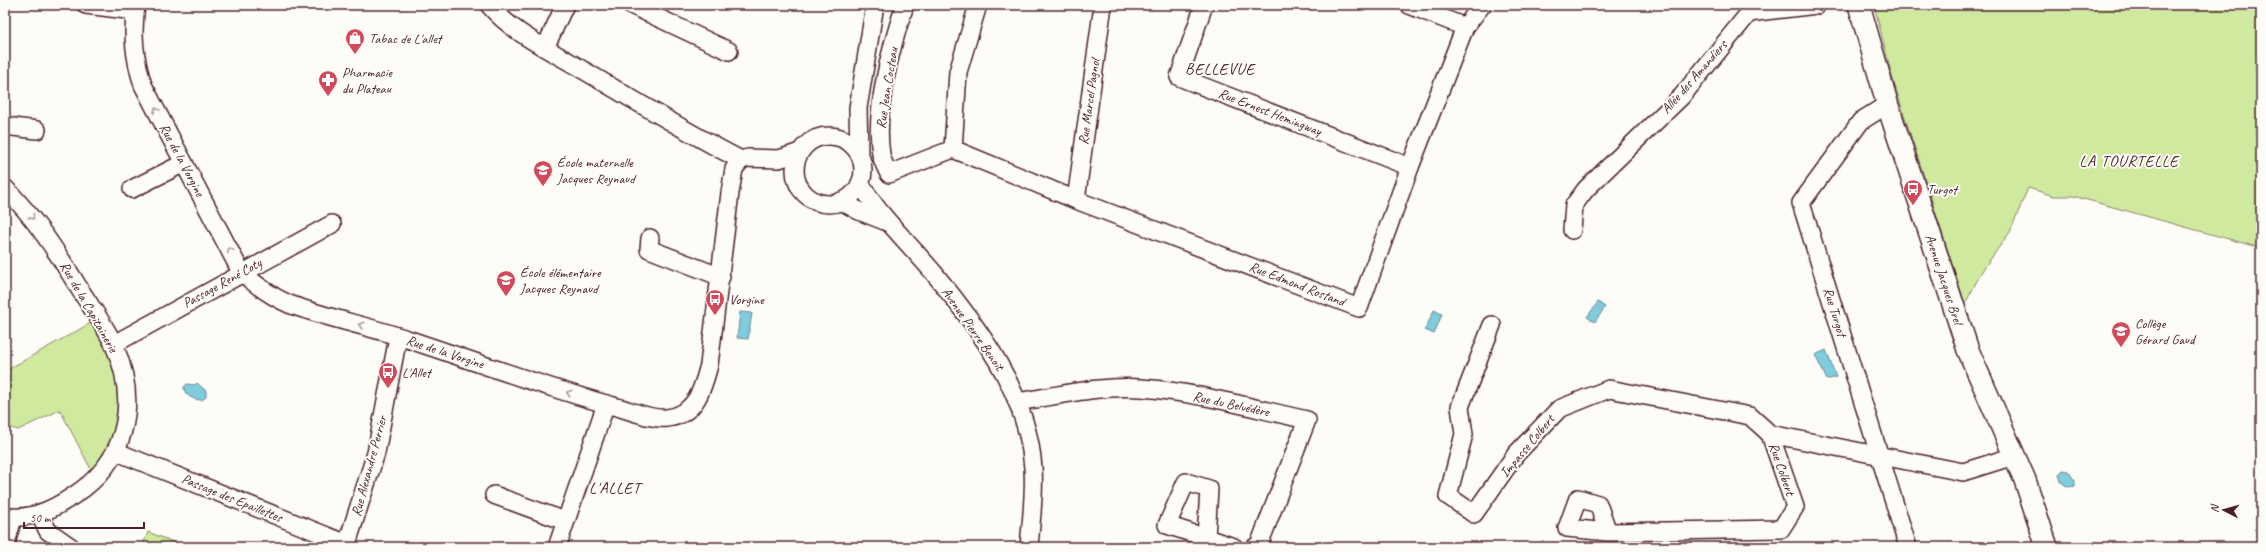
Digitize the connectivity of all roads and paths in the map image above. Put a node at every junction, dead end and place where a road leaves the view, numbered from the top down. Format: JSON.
{"nodes":[{"id":1,"x":86,"y":5,"type":"edge"},
{"id":2,"x":489,"y":5,"type":"edge"},
{"id":3,"x":565,"y":5,"type":"edge"},
{"id":4,"x":631,"y":5,"type":"edge"},
{"id":5,"x":875,"y":5,"type":"edge"},
{"id":6,"x":886,"y":5,"type":"edge"},
{"id":7,"x":905,"y":5,"type":"edge"},
{"id":8,"x":978,"y":5,"type":"edge"},
{"id":9,"x":1103,"y":5,"type":"edge"},
{"id":10,"x":1204,"y":5,"type":"edge"},
{"id":11,"x":1409,"y":5,"type":"edge"},
{"id":12,"x":1482,"y":5,"type":"edge"},
{"id":13,"x":1816,"y":5,"type":"edge"},
{"id":14,"x":1859,"y":5,"type":"edge"},
{"id":15,"x":135,"y":8,"type":"edge"},
{"id":16,"x":1465,"y":27,"type":"junction"},
{"id":17,"x":545,"y":48,"type":"junction"},
{"id":18,"x":868,"y":48,"type":"junction"},
{"id":19,"x":729,"y":51,"type":"dead end"},
{"id":20,"x":1888,"y":106,"type":"junction"},
{"id":21,"x":858,"y":108,"type":"junction"},
{"id":22,"x":5,"y":126,"type":"edge"},
{"id":23,"x":37,"y":130,"type":"dead end"},
{"id":24,"x":833,"y":136,"type":"junction"},
{"id":25,"x":953,"y":149,"type":"junction"},
{"id":26,"x":800,"y":152,"type":"junction"},
{"id":27,"x":859,"y":153,"type":"junction"},
{"id":28,"x":767,"y":159,"type":"junction"},
{"id":29,"x":742,"y":160,"type":"junction"},
{"id":30,"x":184,"y":163,"type":"junction"},
{"id":31,"x":1410,"y":167,"type":"junction"},
{"id":32,"x":796,"y":181,"type":"junction"},
{"id":33,"x":860,"y":183,"type":"junction"},
{"id":34,"x":5,"y":188,"type":"edge"},
{"id":35,"x":132,"y":189,"type":"dead end"},
{"id":36,"x":1076,"y":200,"type":"junction"},
{"id":37,"x":841,"y":201,"type":"junction"},
{"id":38,"x":887,"y":222,"type":"junction"},
{"id":39,"x":332,"y":224,"type":"dead end"},
{"id":40,"x":1572,"y":230,"type":"dead end"},
{"id":41,"x":650,"y":238,"type":"dead end"},
{"id":42,"x":241,"y":272,"type":"junction"},
{"id":43,"x":721,"y":277,"type":"junction"},
{"id":44,"x":1492,"y":325,"type":"dead end"},
{"id":45,"x":398,"y":336,"type":"junction"},
{"id":46,"x":114,"y":344,"type":"junction"},
{"id":47,"x":1018,"y":402,"type":"junction"},
{"id":48,"x":606,"y":404,"type":"junction"},
{"id":49,"x":1770,"y":434,"type":"junction"},
{"id":50,"x":117,"y":452,"type":"junction"},
{"id":51,"x":1880,"y":455,"type":"junction"},
{"id":52,"x":2014,"y":456,"type":"junction"},
{"id":53,"x":494,"y":495,"type":"dead end"},
{"id":54,"x":39,"y":514,"type":"junction"},
{"id":55,"x":9,"y":517,"type":"edge"},
{"id":56,"x":566,"y":521,"type":"junction"},
{"id":57,"x":1608,"y":532,"type":"dead end"},
{"id":58,"x":1206,"y":538,"type":"dead end"},
{"id":59,"x":346,"y":545,"type":"edge"},
{"id":60,"x":5,"y":547,"type":"edge"},
{"id":61,"x":71,"y":547,"type":"edge"},
{"id":62,"x":557,"y":547,"type":"edge"},
{"id":63,"x":1029,"y":547,"type":"edge"},
{"id":64,"x":1234,"y":547,"type":"edge"},
{"id":65,"x":1255,"y":547,"type":"edge"},
{"id":66,"x":1908,"y":547,"type":"edge"},
{"id":67,"x":2047,"y":547,"type":"edge"}],
"edges":[{"from":1,"to":15,"type":"street"},
{"from":2,"to":17,"type":"street"},
{"from":3,"to":17,"type":"street"},
{"from":4,"to":19,"type":"street"},
{"from":5,"to":18,"type":"street"},
{"from":6,"to":18,"type":"street"},
{"from":7,"to":25,"type":"street","name":"Rue Jean Cocteau"},
{"from":8,"to":25,"type":"street"},
{"from":9,"to":36,"type":"street","name":"Rue Marcel Pagnol"},
{"from":10,"to":31,"type":"street","name":"Rue Ernest Hemingway"},
{"from":11,"to":16,"type":"street"},
{"from":12,"to":16,"type":"street","name":"Rue Edmond Rostand"},
{"from":13,"to":40,"type":"street","name":"Allée des Amandiers"},
{"from":14,"to":20,"type":"main road","name":"Avenue Jacques Brel"},
{"from":30,"to":15,"type":"street","name":"Rue de la Vorgine","one_way":true},
{"from":16,"to":31,"type":"street","name":"Rue Edmond Rostand"},
{"from":17,"to":29,"type":"street"},
{"from":18,"to":21,"type":"street"},
{"from":20,"to":51,"type":"street","name":"Rue Turgot"},
{"from":20,"to":52,"type":"main road","name":"Avenue Jacques Brel"},
{"from":21,"to":24,"type":"street"},
{"from":21,"to":27,"type":"street"},
{"from":22,"to":23,"type":"street"},
{"from":24,"to":26,"type":"street"},
{"from":24,"to":27,"type":"street"},
{"from":25,"to":36,"type":"street","name":"Rue Edmond Rostand"},
{"from":26,"to":28,"type":"street"},
{"from":26,"to":32,"type":"street"},
{"from":27,"to":33,"type":"street"},
{"from":28,"to":29,"type":"street"},
{"from":28,"to":32,"type":"street"},
{"from":29,"to":43,"type":"street","name":"Rue de la Vorgine"},
{"from":30,"to":35,"type":"street"},
{"from":42,"to":30,"type":"street","name":"Rue de la Vorgine","one_way":true},
{"from":31,"to":36,"type":"street","name":"Rue Edmond Rostand"},
{"from":32,"to":37,"type":"street"},
{"from":33,"to":37,"type":"street"},
{"from":33,"to":38,"type":"street","name":"Avenue Pierre Benoit"},
{"from":34,"to":46,"type":"street","name":"Rue de la Capitainerie","one_way":true},
{"from":37,"to":38,"type":"street","name":"Avenue Pierre Benoit"},
{"from":38,"to":47,"type":"street","name":"Avenue Pierre Benoit"},
{"from":39,"to":42,"type":"street","name":"Passage René Coty"},
{"from":41,"to":43,"type":"street"},
{"from":45,"to":42,"type":"street","name":"Rue de la Vorgine","one_way":true},
{"from":42,"to":46,"type":"street","name":"Passage René Coty"},
{"from":43,"to":48,"type":"street","name":"Rue de la Vorgine"},
{"from":44,"to":49,"type":"street","name":"Impasse Colbert"},
{"from":48,"to":45,"type":"street","name":"Rue de la Vorgine","one_way":true},
{"from":45,"to":59,"type":"street","name":"Rue Alexandre Perrier"},
{"from":46,"to":50,"type":"street","name":"Rue de la Capitainerie"},
{"from":47,"to":63,"type":"street","name":"Avenue Pierre Benoit"},
{"from":47,"to":65,"type":"street","name":"Rue du Belvédère"},
{"from":48,"to":56,"type":"street"},
{"from":49,"to":51,"type":"street","name":"Rue Colbert"},
{"from":49,"to":57,"type":"street","name":"Rue Colbert"},
{"from":50,"to":54,"type":"street","name":"Rue de la Capitainerie"},
{"from":50,"to":59,"type":"street","name":"Passage des Epaillettes"},
{"from":51,"to":52,"type":"street","name":"Rue Colbert"},
{"from":51,"to":66,"type":"street","name":"Rue Turgot"},
{"from":52,"to":67,"type":"main road","name":"Avenue Jacques Brel"},
{"from":53,"to":56,"type":"street"},
{"from":54,"to":55,"type":"street","name":"Rue de la Capitainerie"},
{"from":54,"to":61,"type":"street"},
{"from":55,"to":60,"type":"street","name":"Rue de la Capitainerie"},
{"from":56,"to":62,"type":"street"},
{"from":58,"to":64,"type":"street"}]}
